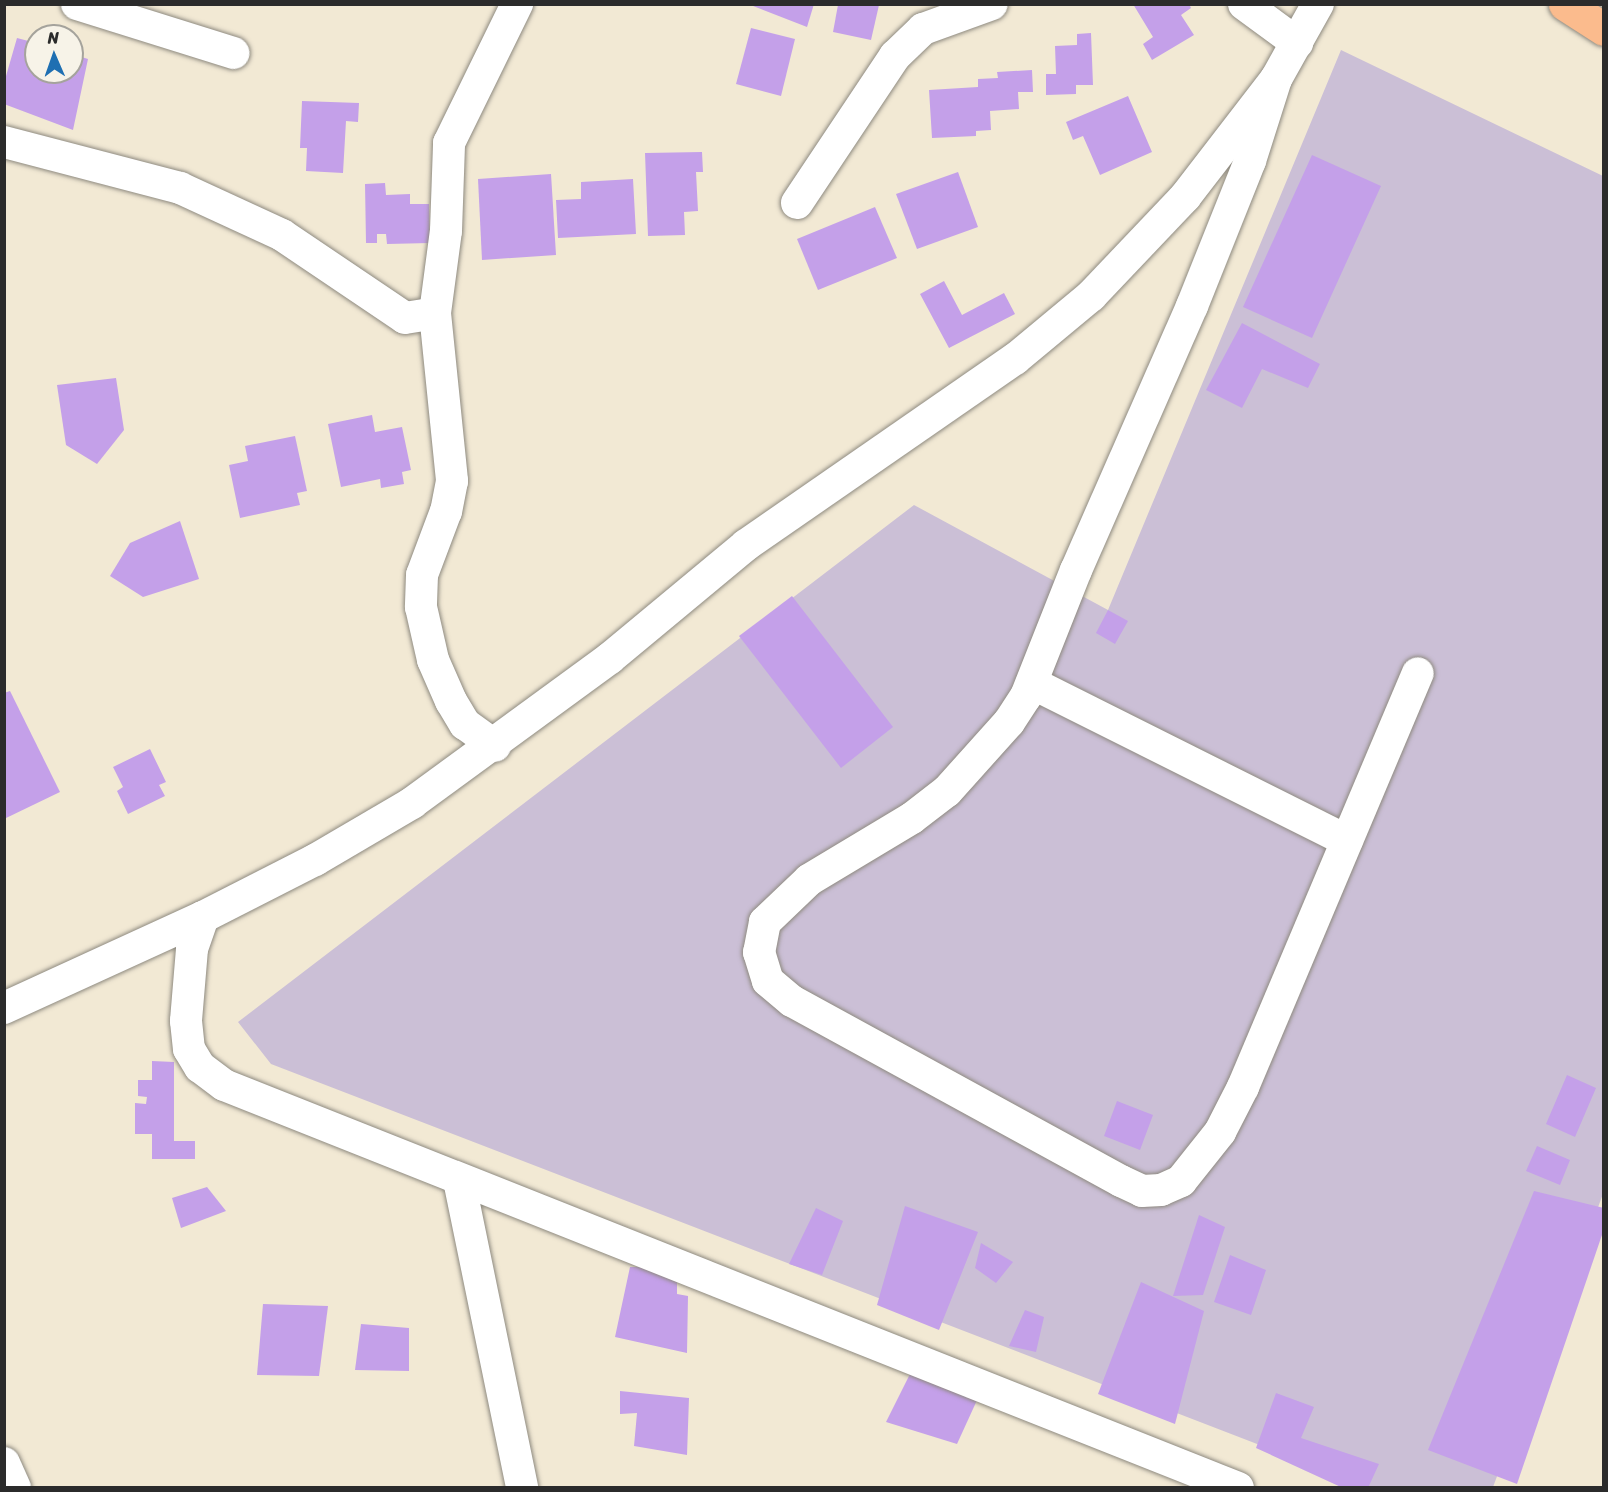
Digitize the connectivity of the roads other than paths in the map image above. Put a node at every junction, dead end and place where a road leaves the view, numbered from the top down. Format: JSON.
{"nodes":[{"id":1,"x":517,"y":4,"type":"edge"},
{"id":2,"x":992,"y":4,"type":"edge"},
{"id":3,"x":1244,"y":4,"type":"edge"},
{"id":4,"x":1318,"y":4,"type":"edge"},
{"id":5,"x":1565,"y":4,"type":"edge"},
{"id":6,"x":80,"y":5,"type":"edge"},
{"id":7,"x":1604,"y":29,"type":"edge"},
{"id":8,"x":1297,"y":43,"type":"junction"},
{"id":9,"x":233,"y":53,"type":"dead end"},
{"id":10,"x":1276,"y":79,"type":"junction"},
{"id":11,"x":4,"y":142,"type":"edge"},
{"id":12,"x":796,"y":204,"type":"dead end"},
{"id":13,"x":435,"y":313,"type":"junction"},
{"id":14,"x":1418,"y":673,"type":"dead end"},
{"id":15,"x":1032,"y":683,"type":"junction"},
{"id":16,"x":495,"y":746,"type":"junction"},
{"id":17,"x":1347,"y":841,"type":"junction"},
{"id":18,"x":203,"y":917,"type":"junction"},
{"id":19,"x":4,"y":1008,"type":"edge"},
{"id":20,"x":459,"y":1180,"type":"junction"},
{"id":21,"x":4,"y":1463,"type":"edge"},
{"id":22,"x":15,"y":1488,"type":"edge"},
{"id":23,"x":522,"y":1488,"type":"edge"},
{"id":24,"x":1238,"y":1488,"type":"edge"}],
"edges":[{"from":1,"to":13,"type":"street"},
{"from":2,"to":12,"type":"street"},
{"from":3,"to":8,"type":"street"},
{"from":4,"to":8,"type":"street"},
{"from":5,"to":7,"type":"main road"},
{"from":6,"to":9,"type":"street"},
{"from":8,"to":10,"type":"street"},
{"from":10,"to":15,"type":"street"},
{"from":10,"to":16,"type":"street"},
{"from":11,"to":13,"type":"street"},
{"from":13,"to":16,"type":"street"},
{"from":14,"to":17,"type":"street"},
{"from":15,"to":17,"type":"street"},
{"from":15,"to":17,"type":"street"},
{"from":16,"to":18,"type":"street"},
{"from":18,"to":19,"type":"street"},
{"from":18,"to":20,"type":"street"},
{"from":20,"to":23,"type":"street"},
{"from":20,"to":24,"type":"street"},
{"from":21,"to":22,"type":"street"}]}
